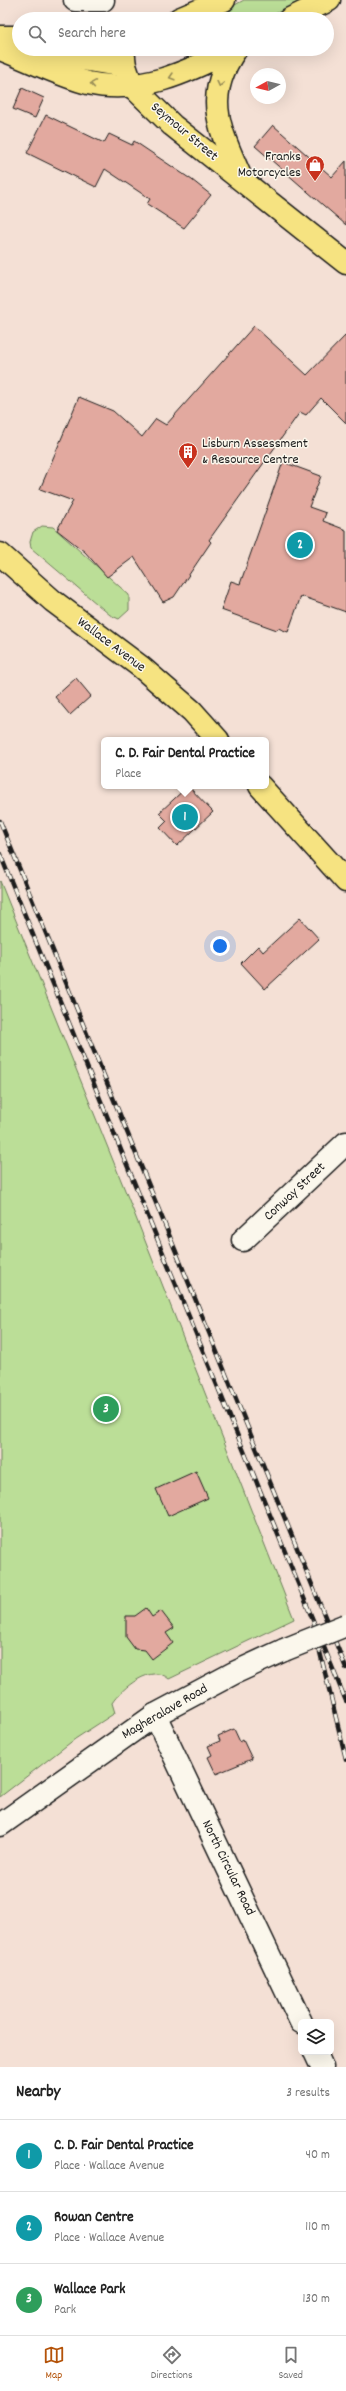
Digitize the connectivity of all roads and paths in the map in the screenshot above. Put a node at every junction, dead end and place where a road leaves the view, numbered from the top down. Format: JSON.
{"nodes":[{"id":1,"x":75,"y":0,"type":"edge"},
{"id":2,"x":103,"y":0,"type":"edge"},
{"id":3,"x":224,"y":0,"type":"edge"},
{"id":4,"x":329,"y":0,"type":"edge"},
{"id":5,"x":196,"y":12,"type":"edge"},
{"id":6,"x":304,"y":12,"type":"edge"},
{"id":7,"x":36,"y":56,"type":"edge"},
{"id":8,"x":99,"y":56,"type":"edge"},
{"id":9,"x":218,"y":56,"type":"edge"},
{"id":10,"x":232,"y":56,"type":"edge"},
{"id":11,"x":124,"y":57,"type":"edge"},
{"id":12,"x":132,"y":86,"type":"junction"},
{"id":13,"x":241,"y":179,"type":"junction"},
{"id":14,"x":346,"y":263,"type":"edge"},
{"id":15,"x":0,"y":554,"type":"edge"},
{"id":16,"x":215,"y":737,"type":"edge"},
{"id":17,"x":263,"y":789,"type":"edge"},
{"id":18,"x":346,"y":881,"type":"edge"},
{"id":19,"x":346,"y":1144,"type":"edge"},
{"id":20,"x":243,"y":1240,"type":"dead end"},
{"id":21,"x":346,"y":1625,"type":"edge"},
{"id":22,"x":155,"y":1714,"type":"junction"},
{"id":23,"x":0,"y":1825,"type":"edge"},
{"id":24,"x":300,"y":2019,"type":"edge"},
{"id":25,"x":316,"y":2055,"type":"edge"},
{"id":26,"x":322,"y":2067,"type":"edge"}],
"edges":[{"from":1,"to":2,"type":"street"},
{"from":3,"to":5,"type":"main road"},
{"from":4,"to":6,"type":"main road"},
{"from":12,"to":7,"type":"main road","one_way":true},
{"from":8,"to":11,"type":"main road"},
{"from":9,"to":12,"type":"main road","one_way":true},
{"from":10,"to":13,"type":"main road","one_way":true},
{"from":11,"to":12,"type":"main road"},
{"from":12,"to":13,"type":"main road","name":"Seymour Street"},
{"from":13,"to":14,"type":"main road","name":"Seymour Street"},
{"from":15,"to":16,"type":"main road","name":"Wallace Avenue"},
{"from":17,"to":18,"type":"main road"},
{"from":19,"to":20,"type":"street","name":"Conway Street"},
{"from":21,"to":22,"type":"street","name":"Magheralave Road","bridge":true},
{"from":22,"to":23,"type":"street","name":"Magheralave Road"},
{"from":22,"to":24,"type":"street","name":"North Circular Road"},
{"from":25,"to":26,"type":"street"}]}
